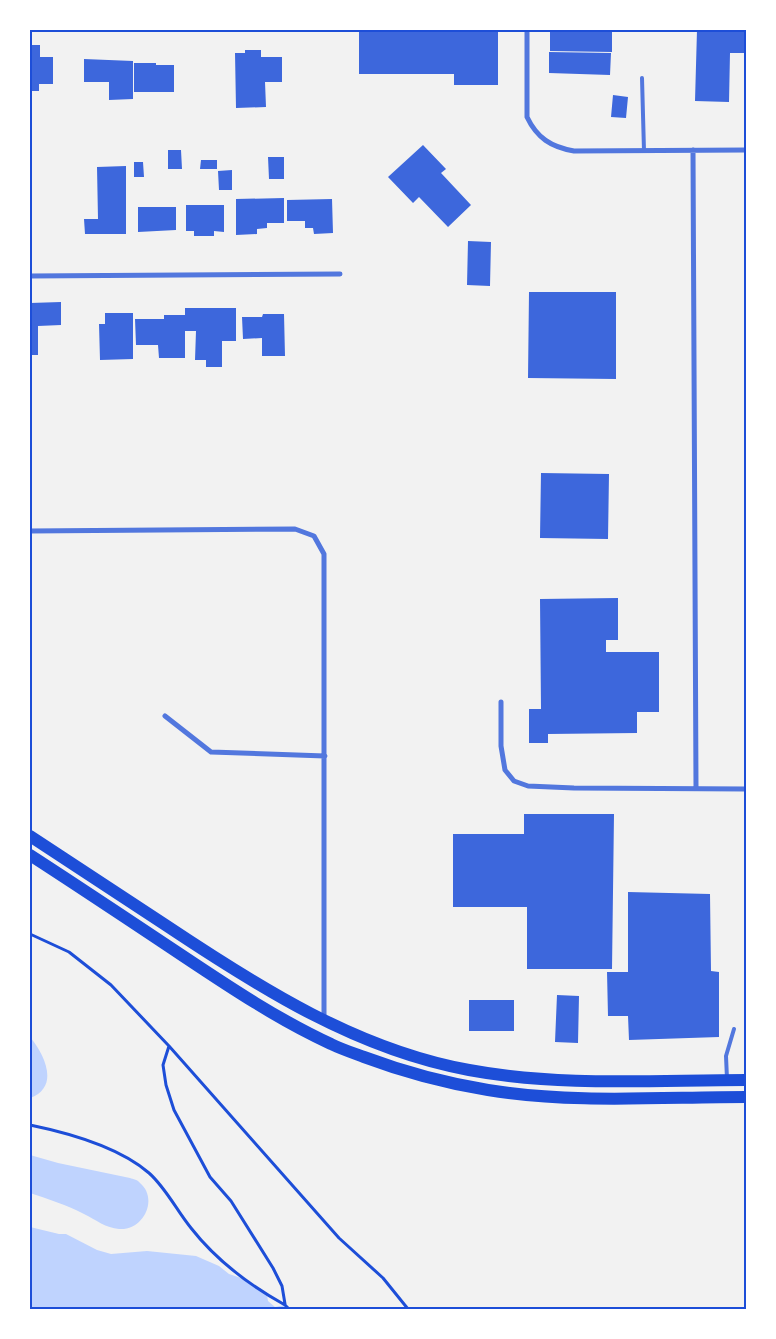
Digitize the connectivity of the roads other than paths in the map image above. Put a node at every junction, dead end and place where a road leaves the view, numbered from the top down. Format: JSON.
{"nodes":[{"id":1,"x":527,"y":30,"type":"edge"},
{"id":2,"x":642,"y":78,"type":"dead end"},
{"id":3,"x":693,"y":150,"type":"junction"},
{"id":4,"x":746,"y":150,"type":"edge"},
{"id":5,"x":644,"y":151,"type":"junction"},
{"id":6,"x":340,"y":274,"type":"dead end"},
{"id":7,"x":30,"y":276,"type":"edge"},
{"id":8,"x":30,"y":531,"type":"edge"},
{"id":9,"x":501,"y":702,"type":"dead end"},
{"id":10,"x":165,"y":716,"type":"dead end"},
{"id":11,"x":325,"y":756,"type":"junction"},
{"id":12,"x":696,"y":788,"type":"junction"},
{"id":13,"x":746,"y":789,"type":"edge"},
{"id":14,"x":30,"y":836,"type":"edge"},
{"id":15,"x":30,"y":855,"type":"edge"},
{"id":16,"x":324,"y":1020,"type":"junction"},
{"id":17,"x":734,"y":1030,"type":"dead end"},
{"id":18,"x":727,"y":1080,"type":"junction"},
{"id":19,"x":746,"y":1080,"type":"edge"},
{"id":20,"x":746,"y":1097,"type":"edge"}],
"edges":[{"from":1,"to":5,"type":"street"},
{"from":2,"to":5,"type":"lane"},
{"from":3,"to":4,"type":"street"},
{"from":3,"to":5,"type":"street"},
{"from":3,"to":12,"type":"street"},
{"from":6,"to":7,"type":"street"},
{"from":8,"to":11,"type":"street"},
{"from":9,"to":12,"type":"street"},
{"from":10,"to":11,"type":"street"},
{"from":11,"to":16,"type":"street"},
{"from":12,"to":13,"type":"street"},
{"from":14,"to":16,"type":"main road"},
{"from":15,"to":20,"type":"main road"},
{"from":16,"to":18,"type":"main road"},
{"from":17,"to":18,"type":"lane"},
{"from":18,"to":19,"type":"main road"}]}
